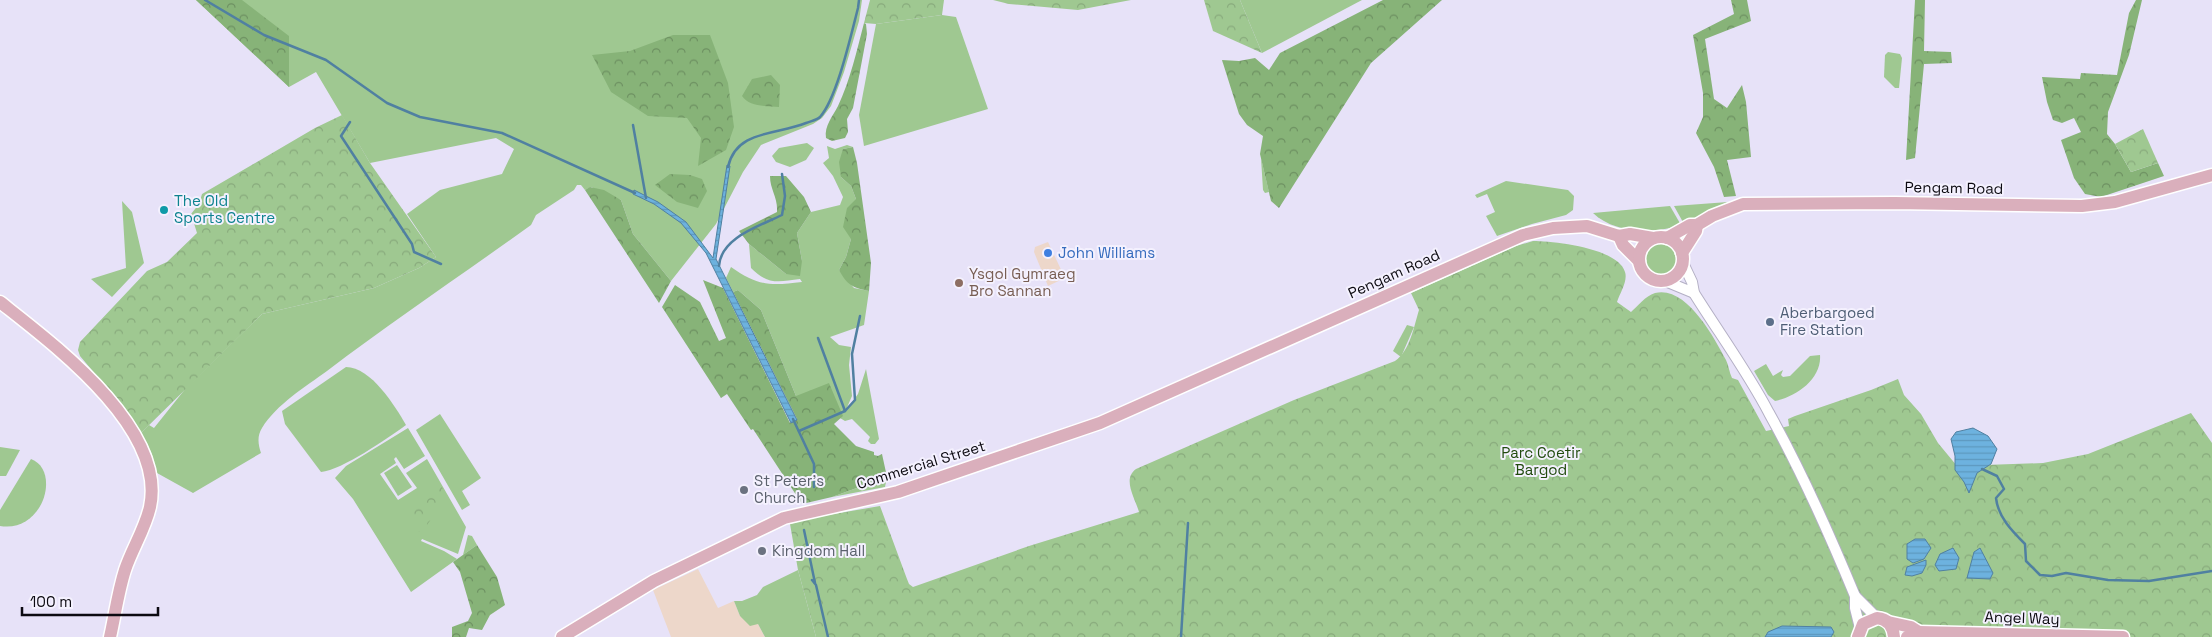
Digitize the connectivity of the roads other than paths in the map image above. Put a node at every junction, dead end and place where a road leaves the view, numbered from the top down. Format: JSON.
{"nodes":[{"id":1,"x":2212,"y":175,"type":"edge"},
{"id":2,"x":1697,"y":225,"type":"junction"},
{"id":3,"x":1619,"y":236,"type":"junction"},
{"id":4,"x":1653,"y":238,"type":"junction"},
{"id":5,"x":1667,"y":238,"type":"junction"},
{"id":6,"x":1683,"y":258,"type":"junction"},
{"id":7,"x":1639,"y":261,"type":"junction"},
{"id":8,"x":1665,"y":282,"type":"junction"},
{"id":9,"x":1694,"y":293,"type":"junction"},
{"id":10,"x":0,"y":302,"type":"edge"},
{"id":11,"x":1188,"y":384,"type":"joint"},
{"id":12,"x":1855,"y":596,"type":"junction"},
{"id":13,"x":1883,"y":620,"type":"junction"},
{"id":14,"x":1859,"y":633,"type":"edge"},
{"id":15,"x":1913,"y":634,"type":"edge"},
{"id":16,"x":110,"y":637,"type":"edge"},
{"id":17,"x":562,"y":637,"type":"edge"},
{"id":18,"x":1894,"y":637,"type":"edge"},
{"id":19,"x":2123,"y":637,"type":"edge"}],
"edges":[{"from":1,"to":2,"type":"main road","name":"Pengam Road"},
{"from":2,"to":5,"type":"main road","name":"Pengam Road"},
{"from":2,"to":6,"type":"main road"},
{"from":3,"to":4,"type":"main road","name":"Pengam Road"},
{"from":3,"to":7,"type":"main road"},
{"from":3,"to":11,"type":"main road","name":"Pengam Road"},
{"from":4,"to":5,"type":"main road"},
{"from":4,"to":7,"type":"main road"},
{"from":5,"to":6,"type":"main road"},
{"from":6,"to":8,"type":"main road"},
{"from":6,"to":9,"type":"street"},
{"from":7,"to":8,"type":"main road"},
{"from":8,"to":9,"type":"street"},
{"from":9,"to":12,"type":"street"},
{"from":10,"to":16,"type":"main road"},
{"from":11,"to":17,"type":"main road","name":"Commercial Street"},
{"from":12,"to":13,"type":"street"},
{"from":12,"to":14,"type":"street"},
{"from":13,"to":14,"type":"main road"},
{"from":13,"to":15,"type":"main road","name":"Angel Way"},
{"from":13,"to":18,"type":"main road"},
{"from":15,"to":19,"type":"main road","name":"Angel Way"}]}
